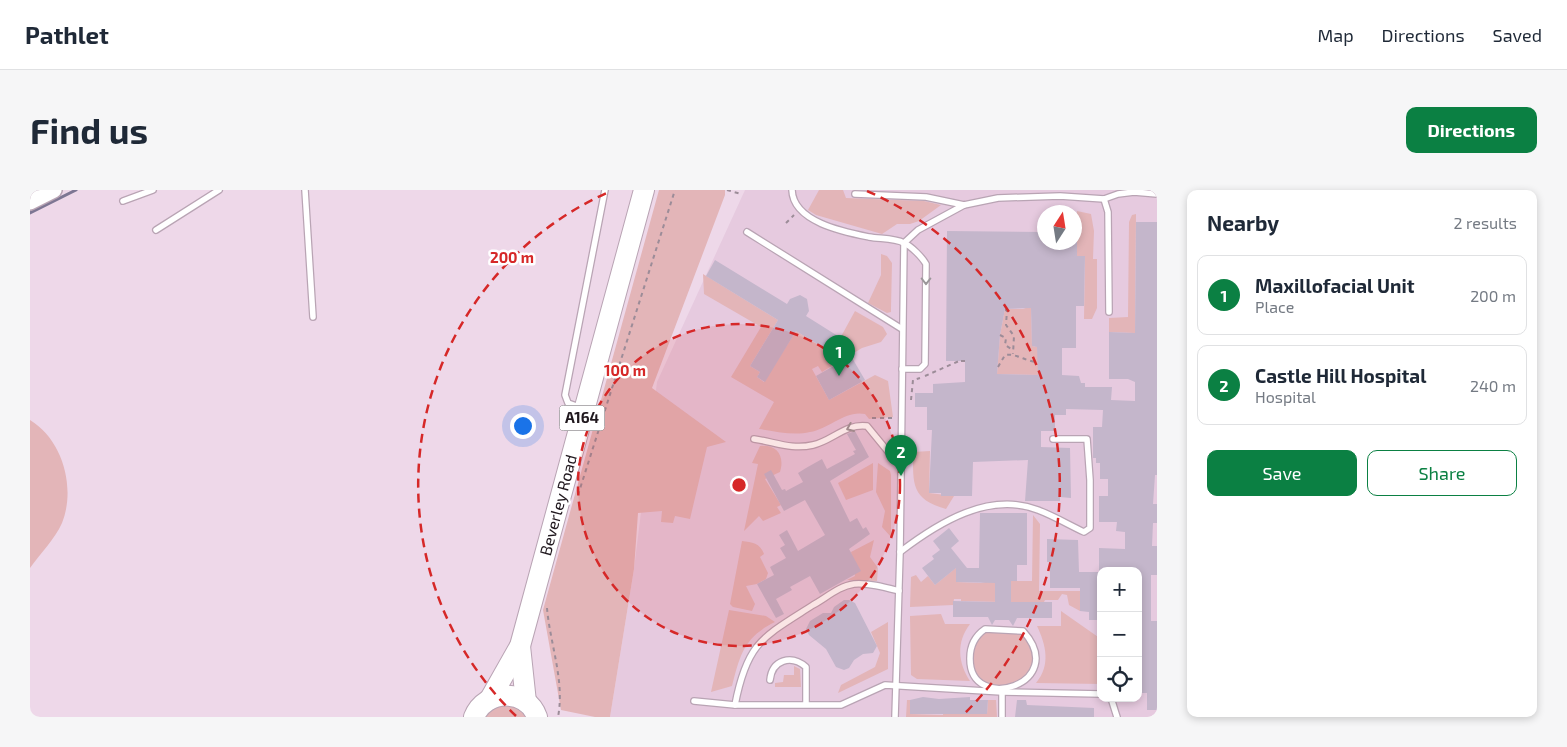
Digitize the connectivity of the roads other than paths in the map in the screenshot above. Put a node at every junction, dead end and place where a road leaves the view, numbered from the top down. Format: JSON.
{"nodes":[{"id":1,"x":54,"y":190,"type":"edge"},
{"id":2,"x":153,"y":190,"type":"edge"},
{"id":3,"x":219,"y":190,"type":"edge"},
{"id":4,"x":305,"y":190,"type":"edge"},
{"id":5,"x":605,"y":190,"type":"edge"},
{"id":6,"x":644,"y":190,"type":"edge"},
{"id":7,"x":792,"y":190,"type":"edge"},
{"id":8,"x":855,"y":194,"type":"dead end"},
{"id":9,"x":1157,"y":194,"type":"edge"},
{"id":10,"x":1104,"y":199,"type":"junction"},
{"id":11,"x":123,"y":201,"type":"dead end"},
{"id":12,"x":30,"y":202,"type":"edge"},
{"id":13,"x":964,"y":204,"type":"junction"},
{"id":14,"x":156,"y":230,"type":"dead end"},
{"id":15,"x":747,"y":232,"type":"dead end"},
{"id":16,"x":904,"y":243,"type":"junction"},
{"id":17,"x":1108,"y":312,"type":"dead end"},
{"id":18,"x":313,"y":317,"type":"dead end"},
{"id":19,"x":902,"y":329,"type":"junction"},
{"id":20,"x":902,"y":369,"type":"junction"},
{"id":21,"x":584,"y":408,"type":"junction"},
{"id":22,"x":754,"y":439,"type":"dead end"},
{"id":23,"x":1053,"y":439,"type":"dead end"},
{"id":24,"x":900,"y":462,"type":"junction"},
{"id":25,"x":900,"y":552,"type":"junction"},
{"id":26,"x":899,"y":591,"type":"junction"},
{"id":27,"x":520,"y":646,"type":"junction"},
{"id":28,"x":770,"y":680,"type":"dead end"},
{"id":29,"x":896,"y":686,"type":"junction"},
{"id":30,"x":1002,"y":691,"type":"junction"},
{"id":31,"x":1097,"y":694,"type":"edge"},
{"id":32,"x":490,"y":699,"type":"junction"},
{"id":33,"x":694,"y":701,"type":"dead end"},
{"id":34,"x":1112,"y":702,"type":"edge"},
{"id":35,"x":806,"y":704,"type":"junction"},
{"id":36,"x":735,"y":705,"type":"junction"},
{"id":37,"x":535,"y":712,"type":"edge"},
{"id":38,"x":474,"y":717,"type":"edge"},
{"id":39,"x":895,"y":717,"type":"edge"},
{"id":40,"x":1002,"y":717,"type":"edge"},
{"id":41,"x":1117,"y":717,"type":"edge"}],
"edges":[{"from":1,"to":12,"type":"street"},
{"from":2,"to":11,"type":"lane"},
{"from":3,"to":14,"type":"lane"},
{"from":4,"to":18,"type":"lane"},
{"from":5,"to":21,"type":"lane"},
{"from":6,"to":21,"type":"highway","name":"Beverley Road","number":"A164"},
{"from":7,"to":16,"type":"lane"},
{"from":8,"to":13,"type":"lane"},
{"from":9,"to":10,"type":"lane"},
{"from":10,"to":13,"type":"lane"},
{"from":10,"to":17,"type":"lane"},
{"from":13,"to":16,"type":"lane"},
{"from":15,"to":19,"type":"lane"},
{"from":16,"to":19,"type":"lane"},
{"from":16,"to":20,"type":"lane","one_way":true},
{"from":19,"to":20,"type":"lane"},
{"from":20,"to":24,"type":"lane"},
{"from":21,"to":27,"type":"highway","name":"Beverley Road","number":"A164"},
{"from":24,"to":22,"type":"lane","one_way":true},
{"from":23,"to":25,"type":"lane"},
{"from":24,"to":25,"type":"lane"},
{"from":25,"to":26,"type":"lane"},
{"from":26,"to":29,"type":"lane"},
{"from":26,"to":36,"type":"lane"},
{"from":27,"to":32,"type":"highway","name":"Beverley Road","number":"A164"},
{"from":27,"to":37,"type":"highway","name":"Beverley Road","number":"A164"},
{"from":28,"to":35,"type":"lane"},
{"from":29,"to":30,"type":"lane"},
{"from":29,"to":35,"type":"lane"},
{"from":29,"to":39,"type":"lane"},
{"from":30,"to":30,"type":"lane"},
{"from":30,"to":31,"type":"lane"},
{"from":30,"to":40,"type":"lane"},
{"from":32,"to":37,"type":"highway","number":"A164"},
{"from":32,"to":38,"type":"highway","number":"A164"},
{"from":33,"to":36,"type":"lane"},
{"from":34,"to":41,"type":"lane"},
{"from":35,"to":36,"type":"lane"}]}
